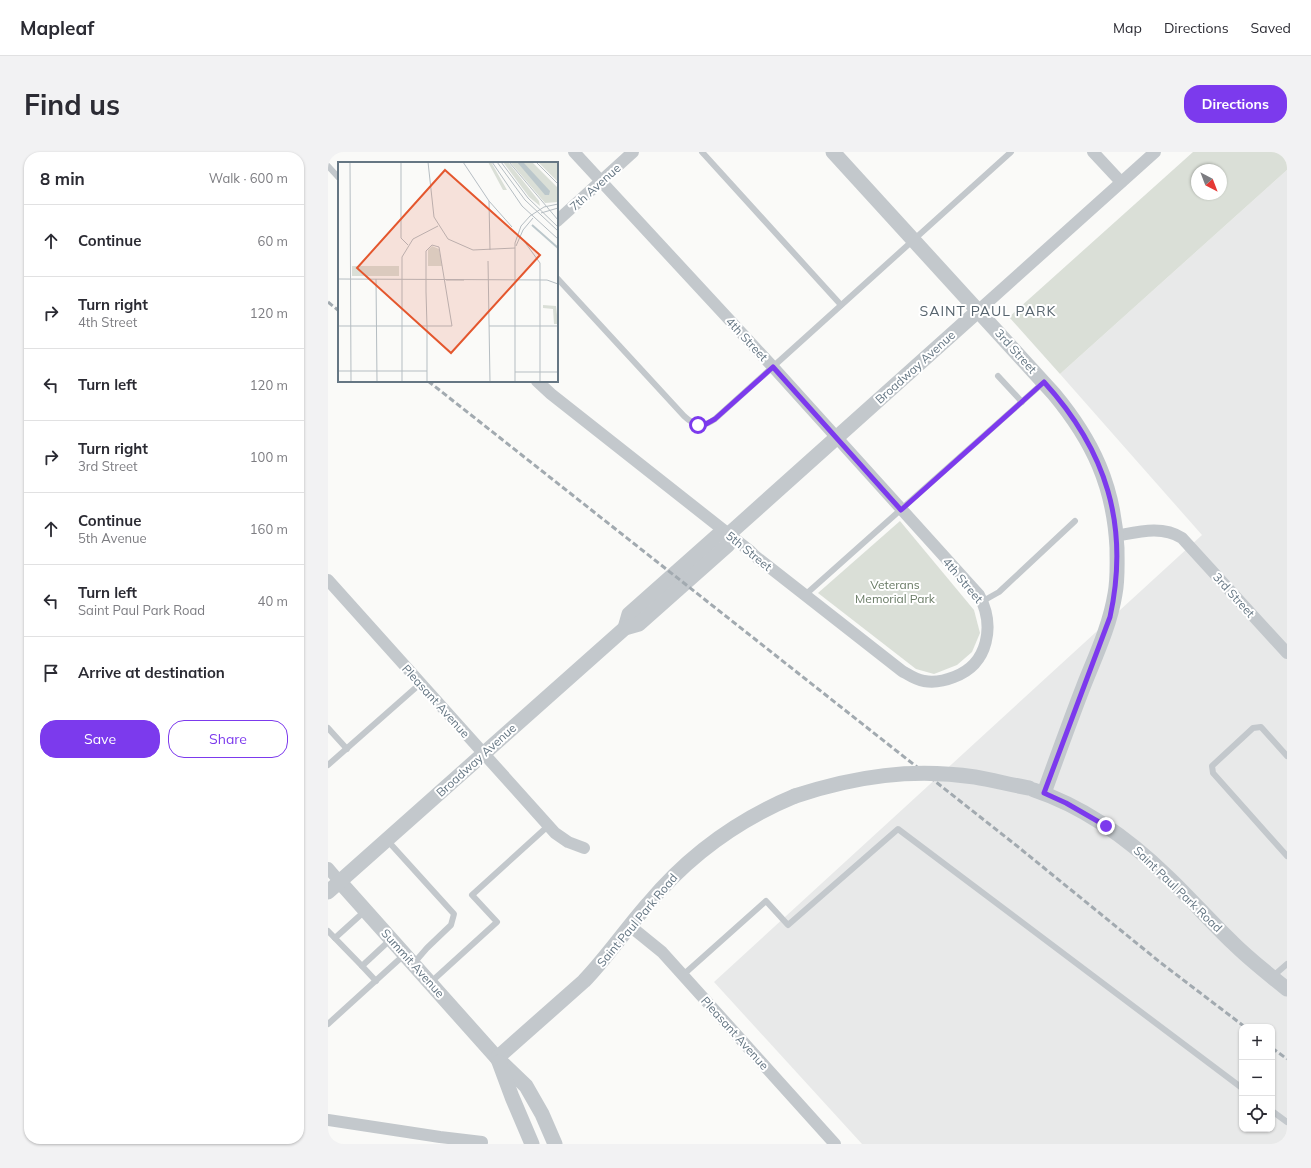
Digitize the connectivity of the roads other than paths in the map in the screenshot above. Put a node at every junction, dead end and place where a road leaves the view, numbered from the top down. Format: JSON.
{"nodes":[{"id":1,"x":574,"y":152,"type":"edge"},
{"id":2,"x":633,"y":152,"type":"edge"},
{"id":3,"x":702,"y":152,"type":"edge"},
{"id":4,"x":833,"y":152,"type":"edge"},
{"id":5,"x":1011,"y":152,"type":"edge"},
{"id":6,"x":1093,"y":152,"type":"edge"},
{"id":7,"x":1155,"y":152,"type":"edge"},
{"id":8,"x":328,"y":166,"type":"edge"},
{"id":9,"x":338,"y":177,"type":"edge"},
{"id":10,"x":600,"y":181,"type":"junction"},
{"id":11,"x":1121,"y":182,"type":"junction"},
{"id":12,"x":558,"y":220,"type":"edge"},
{"id":13,"x":914,"y":239,"type":"junction"},
{"id":14,"x":558,"y":279,"type":"edge"},
{"id":15,"x":841,"y":305,"type":"junction"},
{"id":16,"x":978,"y":310,"type":"junction"},
{"id":17,"x":773,"y":367,"type":"junction"},
{"id":18,"x":998,"y":376,"type":"dead end"},
{"id":19,"x":539,"y":382,"type":"edge"},
{"id":20,"x":1044,"y":382,"type":"junction"},
{"id":21,"x":1022,"y":402,"type":"junction"},
{"id":22,"x":837,"y":438,"type":"junction"},
{"id":23,"x":901,"y":510,"type":"junction"},
{"id":24,"x":1075,"y":521,"type":"dead end"},
{"id":25,"x":729,"y":534,"type":"junction"},
{"id":26,"x":1116,"y":536,"type":"junction"},
{"id":27,"x":328,"y":580,"type":"edge"},
{"id":28,"x":805,"y":595,"type":"junction"},
{"id":29,"x":983,"y":601,"type":"junction"},
{"id":30,"x":1287,"y":653,"type":"edge"},
{"id":31,"x":972,"y":666,"type":"joint"},
{"id":32,"x":421,"y":683,"type":"junction"},
{"id":33,"x":328,"y":728,"type":"edge"},
{"id":34,"x":347,"y":749,"type":"junction"},
{"id":35,"x":483,"y":754,"type":"junction"},
{"id":36,"x":1287,"y":756,"type":"edge"},
{"id":37,"x":328,"y":765,"type":"edge"},
{"id":38,"x":1044,"y":793,"type":"junction"},
{"id":39,"x":548,"y":826,"type":"junction"},
{"id":40,"x":387,"y":840,"type":"junction"},
{"id":41,"x":584,"y":848,"type":"dead end"},
{"id":42,"x":1287,"y":856,"type":"edge"},
{"id":43,"x":328,"y":868,"type":"edge"},
{"id":44,"x":340,"y":882,"type":"junction"},
{"id":45,"x":328,"y":892,"type":"edge"},
{"id":46,"x":366,"y":910,"type":"junction"},
{"id":47,"x":630,"y":926,"type":"junction"},
{"id":48,"x":328,"y":931,"type":"edge"},
{"id":49,"x":335,"y":938,"type":"junction"},
{"id":50,"x":391,"y":939,"type":"junction"},
{"id":51,"x":409,"y":959,"type":"junction"},
{"id":52,"x":1287,"y":964,"type":"edge"},
{"id":53,"x":362,"y":966,"type":"junction"},
{"id":54,"x":682,"y":975,"type":"junction"},
{"id":55,"x":1272,"y":977,"type":"junction"},
{"id":56,"x":376,"y":981,"type":"junction"},
{"id":57,"x":431,"y":982,"type":"junction"},
{"id":58,"x":1287,"y":990,"type":"edge"},
{"id":59,"x":328,"y":1024,"type":"edge"},
{"id":60,"x":497,"y":1058,"type":"junction"},
{"id":61,"x":1239,"y":1086,"type":"edge"},
{"id":62,"x":1275,"y":1113,"type":"edge"},
{"id":63,"x":328,"y":1120,"type":"edge"},
{"id":64,"x":1287,"y":1122,"type":"edge"},
{"id":65,"x":482,"y":1142,"type":"dead end"},
{"id":66,"x":532,"y":1144,"type":"edge"},
{"id":67,"x":555,"y":1144,"type":"edge"},
{"id":68,"x":835,"y":1144,"type":"edge"}],
"edges":[{"from":1,"to":10,"type":"street","name":"4th Street"},
{"from":2,"to":10,"type":"street","name":"7th Avenue"},
{"from":3,"to":15,"type":"lane"},
{"from":4,"to":13,"type":"street","name":"3rd Street"},
{"from":5,"to":13,"type":"lane"},
{"from":6,"to":11,"type":"street"},
{"from":7,"to":11,"type":"street","name":"Broadway Avenue"},
{"from":8,"to":9,"type":"lane"},
{"from":10,"to":12,"type":"street","name":"7th Avenue"},
{"from":10,"to":17,"type":"street","name":"4th Street"},
{"from":11,"to":16,"type":"street","name":"Broadway Avenue"},
{"from":13,"to":15,"type":"lane"},
{"from":13,"to":16,"type":"street","name":"3rd Street"},
{"from":14,"to":17,"type":"lane"},
{"from":15,"to":17,"type":"lane"},
{"from":16,"to":20,"type":"street","name":"3rd Street"},
{"from":16,"to":22,"type":"street","name":"Broadway Avenue"},
{"from":17,"to":22,"type":"street","name":"4th Street"},
{"from":18,"to":21,"type":"lane"},
{"from":19,"to":25,"type":"street","name":"5th Street"},
{"from":20,"to":21,"type":"lane"},
{"from":20,"to":26,"type":"street","name":"3rd Street"},
{"from":21,"to":23,"type":"lane"},
{"from":22,"to":23,"type":"street","name":"4th Street"},
{"from":22,"to":25,"type":"street","name":"Broadway Avenue"},
{"from":23,"to":28,"type":"lane"},
{"from":23,"to":29,"type":"street","name":"4th Street"},
{"from":24,"to":29,"type":"lane"},
{"from":25,"to":28,"type":"street","name":"5th Street"},
{"from":25,"to":35,"type":"street","name":"Broadway Avenue"},
{"from":26,"to":30,"type":"street","name":"3rd Street"},
{"from":26,"to":38,"type":"street"},
{"from":27,"to":32,"type":"street","name":"Pleasant Avenue"},
{"from":28,"to":31,"type":"street","name":"5th Street"},
{"from":29,"to":31,"type":"street","name":"4th Street"},
{"from":32,"to":34,"type":"lane"},
{"from":32,"to":35,"type":"street","name":"Pleasant Avenue"},
{"from":33,"to":34,"type":"lane"},
{"from":34,"to":37,"type":"lane"},
{"from":35,"to":39,"type":"street","name":"Pleasant Avenue"},
{"from":35,"to":40,"type":"street","name":"Broadway Avenue"},
{"from":36,"to":42,"type":"lane"},
{"from":38,"to":47,"type":"street","name":"Saint Paul Park Road","bridge":true},
{"from":38,"to":55,"type":"street","name":"Saint Paul Park Road"},
{"from":39,"to":41,"type":"street","name":"Pleasant Avenue"},
{"from":39,"to":57,"type":"lane"},
{"from":40,"to":44,"type":"street","name":"Broadway Avenue"},
{"from":40,"to":51,"type":"lane"},
{"from":43,"to":44,"type":"street","name":"Summit Avenue"},
{"from":44,"to":45,"type":"street","name":"Broadway Avenue"},
{"from":44,"to":46,"type":"street","name":"Summit Avenue"},
{"from":46,"to":49,"type":"lane"},
{"from":46,"to":50,"type":"street","name":"Summit Avenue"},
{"from":47,"to":54,"type":"street","name":"Pleasant Avenue"},
{"from":47,"to":60,"type":"street","name":"Saint Paul Park Road"},
{"from":48,"to":49,"type":"lane"},
{"from":49,"to":53,"type":"lane"},
{"from":50,"to":51,"type":"street","name":"Summit Avenue"},
{"from":50,"to":53,"type":"lane"},
{"from":51,"to":56,"type":"lane"},
{"from":51,"to":57,"type":"street","name":"Summit Avenue"},
{"from":52,"to":55,"type":"lane"},
{"from":53,"to":56,"type":"lane"},
{"from":54,"to":61,"type":"lane"},
{"from":54,"to":68,"type":"street","name":"Pleasant Avenue"},
{"from":55,"to":58,"type":"street","name":"Saint Paul Park Road"},
{"from":56,"to":59,"type":"lane"},
{"from":57,"to":60,"type":"street","name":"Summit Avenue"},
{"from":60,"to":66,"type":"street","name":"Summit Avenue"},
{"from":60,"to":67,"type":"street","name":"Summit Avenue"},
{"from":62,"to":64,"type":"lane"},
{"from":63,"to":65,"type":"street"}]}
